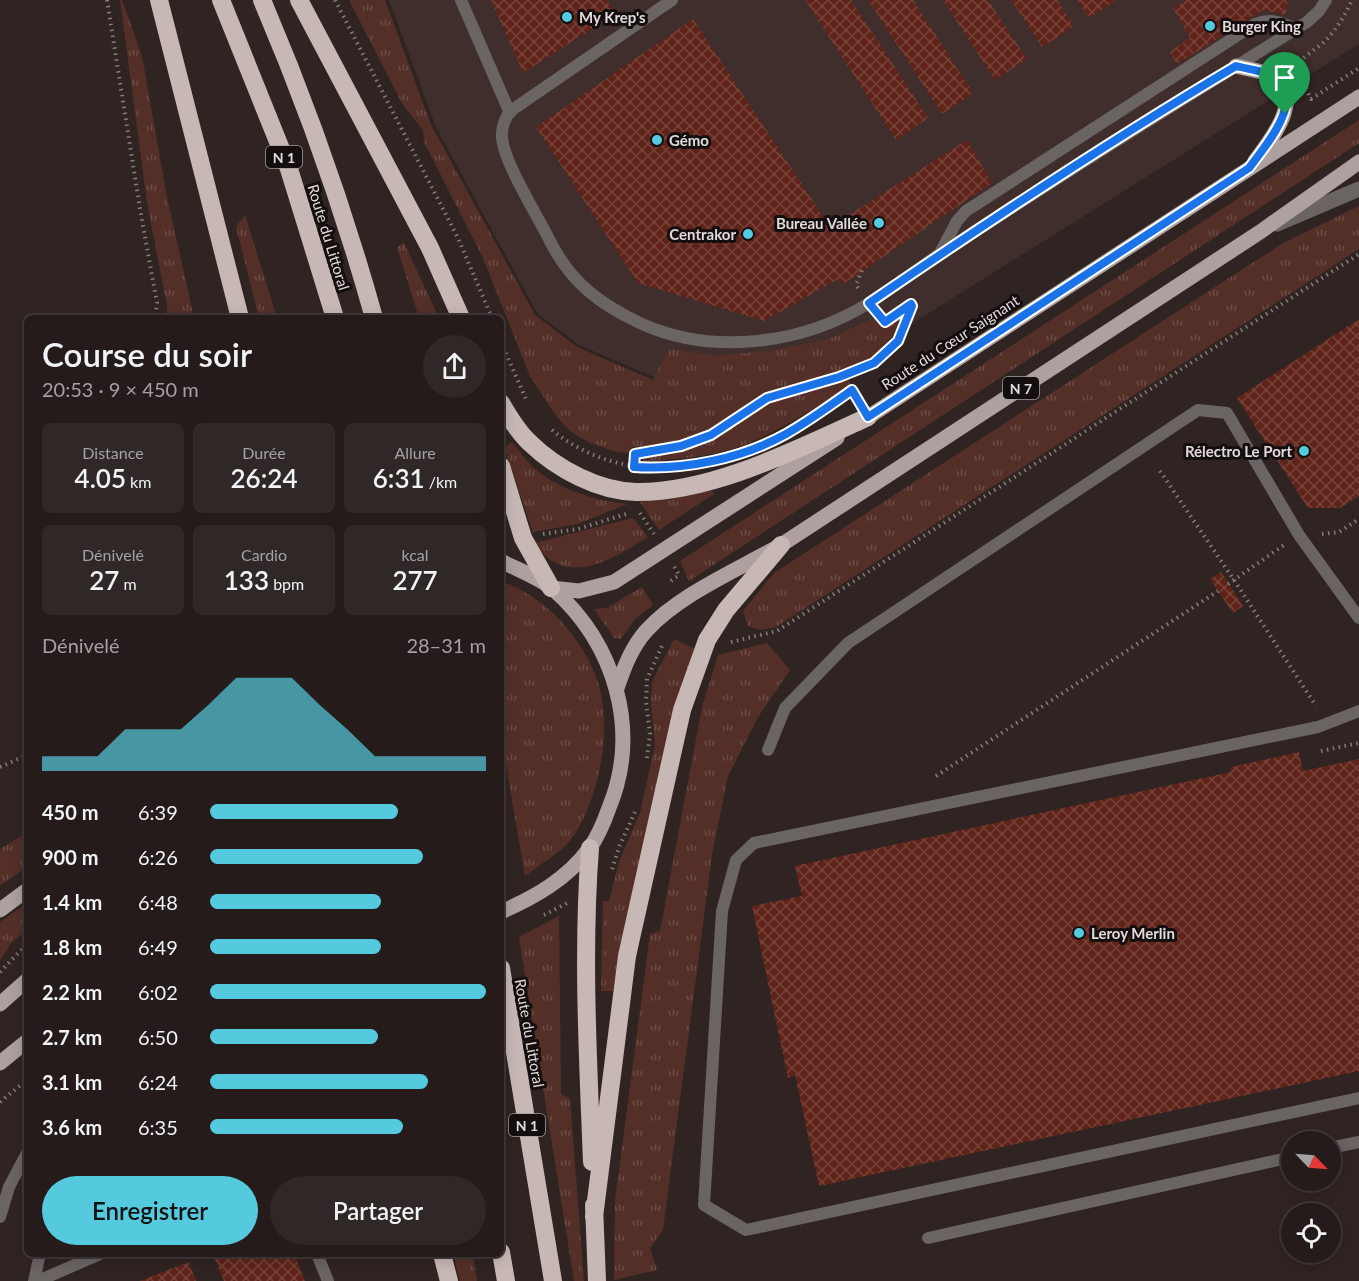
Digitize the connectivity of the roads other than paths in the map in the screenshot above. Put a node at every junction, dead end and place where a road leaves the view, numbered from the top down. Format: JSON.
{"nodes":[{"id":1,"x":159,"y":0,"type":"edge"},
{"id":2,"x":221,"y":0,"type":"edge"},
{"id":3,"x":262,"y":0,"type":"edge"},
{"id":4,"x":299,"y":0,"type":"edge"},
{"id":5,"x":461,"y":0,"type":"edge"},
{"id":6,"x":672,"y":0,"type":"edge"},
{"id":7,"x":1326,"y":0,"type":"edge"},
{"id":8,"x":1296,"y":29,"type":"junction"},
{"id":9,"x":1236,"y":66,"type":"junction"},
{"id":10,"x":1359,"y":97,"type":"edge"},
{"id":11,"x":510,"y":113,"type":"junction"},
{"id":12,"x":1359,"y":162,"type":"edge"},
{"id":13,"x":1249,"y":168,"type":"junction"},
{"id":14,"x":1359,"y":189,"type":"edge"},
{"id":15,"x":1260,"y":232,"type":"junction"},
{"id":16,"x":939,"y":255,"type":"junction"},
{"id":17,"x":234,"y":293,"type":"junction"},
{"id":18,"x":234,"y":315,"type":"edge"},
{"id":19,"x":239,"y":315,"type":"edge"},
{"id":20,"x":334,"y":315,"type":"edge"},
{"id":21,"x":373,"y":315,"type":"edge"},
{"id":22,"x":460,"y":315,"type":"edge"},
{"id":23,"x":504,"y":407,"type":"edge"},
{"id":24,"x":868,"y":417,"type":"junction"},
{"id":25,"x":504,"y":476,"type":"edge"},
{"id":26,"x":781,"y":545,"type":"junction"},
{"id":27,"x":504,"y":563,"type":"edge"},
{"id":28,"x":551,"y":588,"type":"junction"},
{"id":29,"x":1359,"y":618,"type":"edge"},
{"id":30,"x":617,"y":688,"type":"junction"},
{"id":31,"x":1359,"y":711,"type":"edge"},
{"id":32,"x":768,"y":750,"type":"dead end"},
{"id":33,"x":590,"y":848,"type":"junction"},
{"id":34,"x":24,"y":892,"type":"edge"},
{"id":35,"x":0,"y":910,"type":"edge"},
{"id":36,"x":504,"y":910,"type":"edge"},
{"id":37,"x":24,"y":983,"type":"edge"},
{"id":38,"x":504,"y":986,"type":"edge"},
{"id":39,"x":0,"y":1004,"type":"edge"},
{"id":40,"x":24,"y":1043,"type":"edge"},
{"id":41,"x":0,"y":1063,"type":"edge"},
{"id":42,"x":1359,"y":1098,"type":"edge"},
{"id":43,"x":1359,"y":1142,"type":"edge"},
{"id":44,"x":1341,"y":1146,"type":"edge"},
{"id":45,"x":24,"y":1159,"type":"edge"},
{"id":46,"x":1281,"y":1159,"type":"edge"},
{"id":47,"x":594,"y":1216,"type":"junction"},
{"id":48,"x":0,"y":1217,"type":"edge"},
{"id":49,"x":928,"y":1238,"type":"dead end"},
{"id":50,"x":40,"y":1257,"type":"edge"},
{"id":51,"x":93,"y":1257,"type":"edge"},
{"id":52,"x":318,"y":1257,"type":"edge"},
{"id":53,"x":443,"y":1257,"type":"edge"},
{"id":54,"x":502,"y":1257,"type":"edge"},
{"id":55,"x":36,"y":1281,"type":"edge"},
{"id":56,"x":328,"y":1281,"type":"edge"},
{"id":57,"x":449,"y":1281,"type":"edge"},
{"id":58,"x":506,"y":1281,"type":"edge"},
{"id":59,"x":553,"y":1281,"type":"edge"},
{"id":60,"x":597,"y":1281,"type":"edge"}],
"edges":[{"from":1,"to":17,"type":"highway"},
{"from":2,"to":20,"type":"highway","name":"Route du Littoral","number":"N 1"},
{"from":3,"to":21,"type":"highway","name":"Route du Littoral","number":"N 1"},
{"from":4,"to":22,"type":"highway"},
{"from":5,"to":11,"type":"lane"},
{"from":6,"to":11,"type":"lane"},
{"from":7,"to":8,"type":"lane"},
{"from":8,"to":9,"type":"lane"},
{"from":8,"to":16,"type":"lane"},
{"from":9,"to":13,"type":"main road"},
{"from":9,"to":16,"type":"lane"},
{"from":10,"to":13,"type":"main road","name":"Route du Cœur Saignant"},
{"from":11,"to":16,"type":"lane"},
{"from":12,"to":15,"type":"main road","number":"N 7"},
{"from":13,"to":24,"type":"main road","name":"Route du Cœur Saignant"},
{"from":14,"to":15,"type":"street"},
{"from":15,"to":26,"type":"main road","number":"N 7"},
{"from":17,"to":18,"type":"main road"},
{"from":17,"to":19,"type":"highway"},
{"from":23,"to":24,"type":"highway"},
{"from":24,"to":28,"type":"main road","name":"Route du Cœur Saignant"},
{"from":25,"to":28,"type":"highway"},
{"from":26,"to":30,"type":"main road","number":"N 7"},
{"from":26,"to":47,"type":"highway"},
{"from":27,"to":28,"type":"main road"},
{"from":28,"to":30,"type":"main road"},
{"from":29,"to":32,"type":"lane"},
{"from":30,"to":33,"type":"main road"},
{"from":31,"to":42,"type":"lane"},
{"from":33,"to":36,"type":"main road"},
{"from":33,"to":47,"type":"highway"},
{"from":34,"to":35,"type":"main road"},
{"from":37,"to":39,"type":"main road"},
{"from":38,"to":59,"type":"highway","name":"Route du Littoral","number":"N 1"},
{"from":40,"to":41,"type":"main road"},
{"from":43,"to":44,"type":"lane"},
{"from":45,"to":48,"type":"lane"},
{"from":46,"to":49,"type":"lane"},
{"from":47,"to":60,"type":"highway"},
{"from":50,"to":55,"type":"lane"},
{"from":51,"to":55,"type":"lane"},
{"from":52,"to":56,"type":"lane"},
{"from":53,"to":57,"type":"highway"},
{"from":54,"to":58,"type":"highway"}]}
